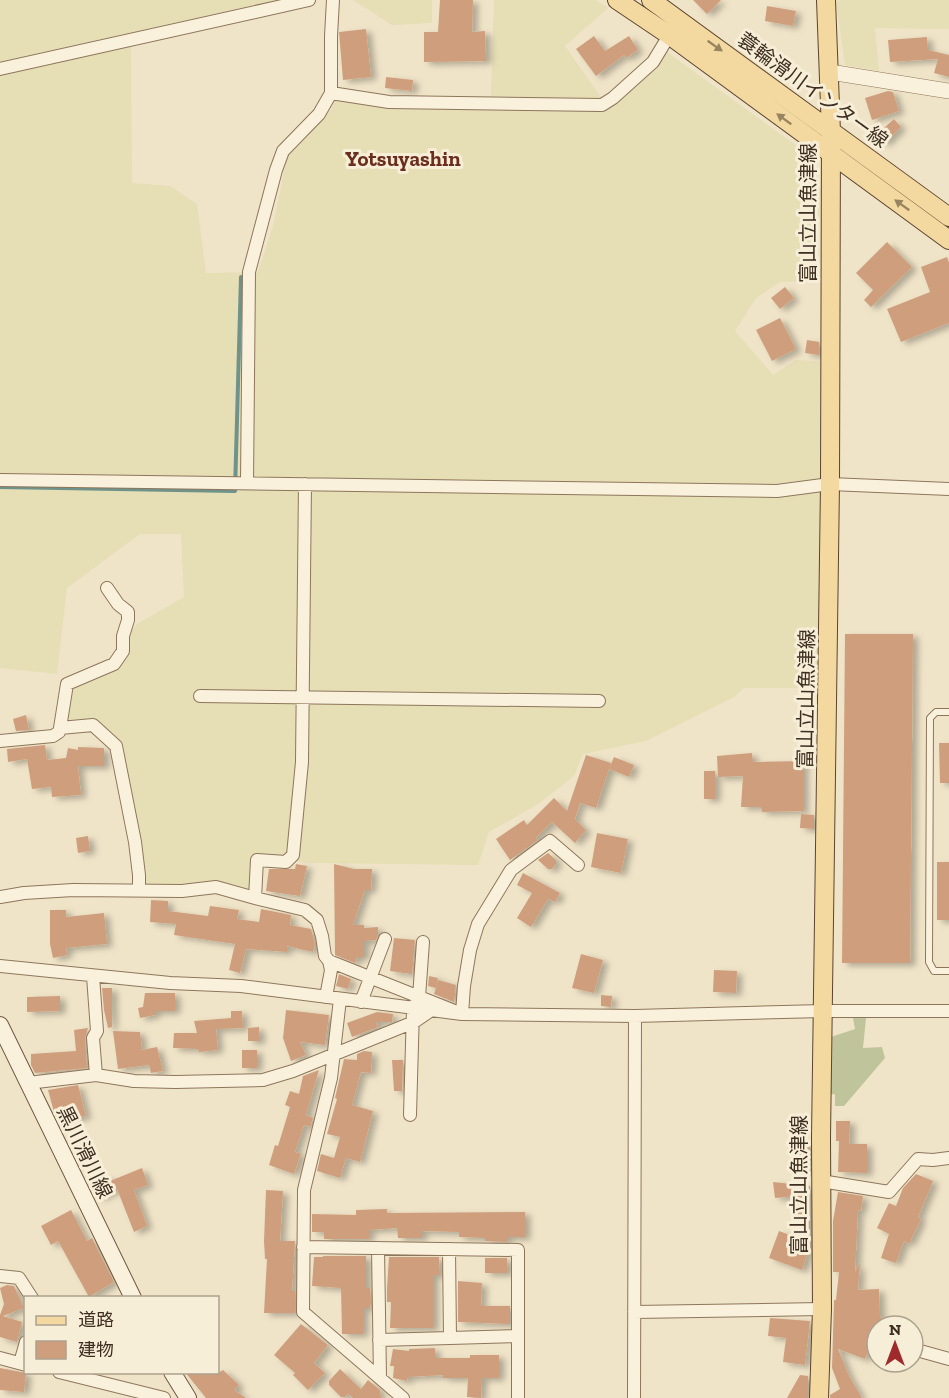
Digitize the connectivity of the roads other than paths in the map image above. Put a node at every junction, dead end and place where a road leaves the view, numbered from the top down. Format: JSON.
{"nodes":[{"id":1,"x":309,"y":0,"type":"edge"},
{"id":2,"x":333,"y":0,"type":"edge"},
{"id":3,"x":617,"y":0,"type":"edge"},
{"id":4,"x":651,"y":0,"type":"edge"},
{"id":5,"x":826,"y":0,"type":"edge"},
{"id":6,"x":674,"y":28,"type":"junction"},
{"id":7,"x":0,"y":69,"type":"edge"},
{"id":8,"x":830,"y":72,"type":"junction"},
{"id":9,"x":949,"y":91,"type":"edge"},
{"id":10,"x":331,"y":93,"type":"junction"},
{"id":11,"x":831,"y":132,"type":"junction"},
{"id":12,"x":831,"y":153,"type":"junction"},
{"id":13,"x":949,"y":217,"type":"edge"},
{"id":14,"x":949,"y":240,"type":"edge"},
{"id":15,"x":0,"y":480,"type":"edge"},
{"id":16,"x":247,"y":482,"type":"junction"},
{"id":17,"x":305,"y":484,"type":"junction"},
{"id":18,"x":830,"y":484,"type":"junction"},
{"id":19,"x":949,"y":489,"type":"edge"},
{"id":20,"x":107,"y":588,"type":"dead end"},
{"id":21,"x":200,"y":696,"type":"dead end"},
{"id":22,"x":303,"y":697,"type":"junction"},
{"id":23,"x":599,"y":701,"type":"dead end"},
{"id":24,"x":949,"y":712,"type":"edge"},
{"id":25,"x":60,"y":728,"type":"junction"},
{"id":26,"x":0,"y":741,"type":"edge"},
{"id":27,"x":578,"y":865,"type":"dead end"},
{"id":28,"x":139,"y":889,"type":"junction"},
{"id":29,"x":0,"y":897,"type":"edge"},
{"id":30,"x":255,"y":898,"type":"junction"},
{"id":31,"x":385,"y":939,"type":"dead end"},
{"id":32,"x":423,"y":942,"type":"dead end"},
{"id":33,"x":329,"y":961,"type":"junction"},
{"id":34,"x":0,"y":966,"type":"edge"},
{"id":35,"x":949,"y":971,"type":"edge"},
{"id":36,"x":93,"y":975,"type":"junction"},
{"id":37,"x":370,"y":977,"type":"junction"},
{"id":38,"x":326,"y":997,"type":"junction"},
{"id":39,"x":419,"y":997,"type":"junction"},
{"id":40,"x":340,"y":999,"type":"junction"},
{"id":41,"x":361,"y":1002,"type":"junction"},
{"id":42,"x":413,"y":1009,"type":"junction"},
{"id":43,"x":430,"y":1011,"type":"junction"},
{"id":44,"x":823,"y":1011,"type":"junction"},
{"id":45,"x":949,"y":1011,"type":"edge"},
{"id":46,"x":462,"y":1014,"type":"junction"},
{"id":47,"x":635,"y":1016,"type":"junction"},
{"id":48,"x":414,"y":1022,"type":"junction"},
{"id":49,"x":0,"y":1025,"type":"edge"},
{"id":50,"x":334,"y":1055,"type":"junction"},
{"id":51,"x":96,"y":1075,"type":"junction"},
{"id":52,"x":28,"y":1083,"type":"junction"},
{"id":53,"x":410,"y":1115,"type":"dead end"},
{"id":54,"x":949,"y":1158,"type":"edge"},
{"id":55,"x":821,"y":1181,"type":"junction"},
{"id":56,"x":303,"y":1247,"type":"junction"},
{"id":57,"x":378,"y":1248,"type":"junction"},
{"id":58,"x":449,"y":1249,"type":"junction"},
{"id":59,"x":0,"y":1276,"type":"edge"},
{"id":60,"x":31,"y":1296,"type":"edge"},
{"id":61,"x":132,"y":1296,"type":"edge"},
{"id":62,"x":822,"y":1309,"type":"junction"},
{"id":63,"x":634,"y":1312,"type":"junction"},
{"id":64,"x":518,"y":1336,"type":"junction"},
{"id":65,"x":450,"y":1338,"type":"junction"},
{"id":66,"x":379,"y":1340,"type":"junction"},
{"id":67,"x":925,"y":1352,"type":"edge"},
{"id":68,"x":0,"y":1358,"type":"edge"},
{"id":69,"x":949,"y":1359,"type":"edge"},
{"id":70,"x":23,"y":1364,"type":"edge"},
{"id":71,"x":66,"y":1374,"type":"edge"},
{"id":72,"x":173,"y":1374,"type":"edge"},
{"id":73,"x":380,"y":1378,"type":"junction"},
{"id":74,"x":164,"y":1398,"type":"edge"},
{"id":75,"x":189,"y":1398,"type":"edge"},
{"id":76,"x":403,"y":1398,"type":"edge"},
{"id":77,"x":518,"y":1398,"type":"edge"},
{"id":78,"x":634,"y":1398,"type":"edge"},
{"id":79,"x":819,"y":1398,"type":"edge"}],
"edges":[{"from":1,"to":7,"type":"street"},
{"from":2,"to":10,"type":"street"},
{"from":3,"to":6,"type":"main road","name":"蓑輪滑川インター線"},
{"from":4,"to":6,"type":"main road","name":"蓑輪滑川インター線"},
{"from":5,"to":8,"type":"main road","name":"富山立山魚津線"},
{"from":6,"to":10,"type":"street"},
{"from":6,"to":11,"type":"main road","name":"蓑輪滑川インター線","one_way":true},
{"from":12,"to":6,"type":"main road","name":"蓑輪滑川インター線","one_way":true},
{"from":8,"to":9,"type":"street"},
{"from":8,"to":11,"type":"main road","name":"富山立山魚津線"},
{"from":10,"to":16,"type":"street"},
{"from":11,"to":12,"type":"main road","name":"富山立山魚津線"},
{"from":11,"to":13,"type":"main road","name":"蓑輪滑川インター線"},
{"from":14,"to":12,"type":"main road","name":"蓑輪滑川インター線","one_way":true},
{"from":12,"to":18,"type":"main road","name":"富山立山魚津線"},
{"from":15,"to":16,"type":"street"},
{"from":16,"to":17,"type":"street"},
{"from":17,"to":18,"type":"street"},
{"from":17,"to":22,"type":"street"},
{"from":18,"to":19,"type":"street"},
{"from":18,"to":44,"type":"main road","name":"富山立山魚津線"},
{"from":20,"to":25,"type":"street"},
{"from":21,"to":22,"type":"street"},
{"from":22,"to":23,"type":"street"},
{"from":22,"to":30,"type":"street"},
{"from":24,"to":35,"type":"lane"},
{"from":25,"to":26,"type":"street"},
{"from":25,"to":28,"type":"street"},
{"from":27,"to":46,"type":"street"},
{"from":28,"to":29,"type":"street"},
{"from":28,"to":30,"type":"street"},
{"from":30,"to":33,"type":"street"},
{"from":31,"to":37,"type":"street"},
{"from":32,"to":39,"type":"street"},
{"from":33,"to":37,"type":"street"},
{"from":33,"to":38,"type":"street"},
{"from":34,"to":36,"type":"street"},
{"from":36,"to":38,"type":"street"},
{"from":36,"to":51,"type":"street"},
{"from":37,"to":39,"type":"street"},
{"from":37,"to":41,"type":"street"},
{"from":38,"to":40,"type":"street"},
{"from":39,"to":42,"type":"street"},
{"from":39,"to":46,"type":"street"},
{"from":40,"to":41,"type":"street"},
{"from":40,"to":50,"type":"street"},
{"from":41,"to":42,"type":"street"},
{"from":42,"to":43,"type":"street"},
{"from":42,"to":48,"type":"street"},
{"from":43,"to":46,"type":"street"},
{"from":43,"to":48,"type":"street"},
{"from":44,"to":45,"type":"street"},
{"from":44,"to":47,"type":"street"},
{"from":44,"to":55,"type":"main road","name":"富山立山魚津線"},
{"from":46,"to":47,"type":"street"},
{"from":47,"to":63,"type":"street"},
{"from":48,"to":50,"type":"street"},
{"from":48,"to":53,"type":"street"},
{"from":49,"to":52,"type":"main road","name":"黒川滑川線"},
{"from":50,"to":51,"type":"street"},
{"from":50,"to":56,"type":"street"},
{"from":51,"to":52,"type":"street"},
{"from":52,"to":61,"type":"main road","name":"黒川滑川線"},
{"from":54,"to":55,"type":"street"},
{"from":55,"to":62,"type":"main road","name":"富山立山魚津線"},
{"from":56,"to":57,"type":"street"},
{"from":56,"to":73,"type":"street"},
{"from":57,"to":58,"type":"street"},
{"from":57,"to":66,"type":"street"},
{"from":58,"to":64,"type":"street"},
{"from":58,"to":65,"type":"street"},
{"from":59,"to":60,"type":"street"},
{"from":62,"to":63,"type":"street"},
{"from":62,"to":79,"type":"main road","name":"富山立山魚津線"},
{"from":63,"to":78,"type":"street"},
{"from":64,"to":65,"type":"street"},
{"from":64,"to":77,"type":"street"},
{"from":65,"to":66,"type":"street"},
{"from":66,"to":73,"type":"street"},
{"from":67,"to":69,"type":"street"},
{"from":68,"to":70,"type":"street"},
{"from":71,"to":74,"type":"street"},
{"from":72,"to":75,"type":"main road"},
{"from":73,"to":76,"type":"street"}]}
